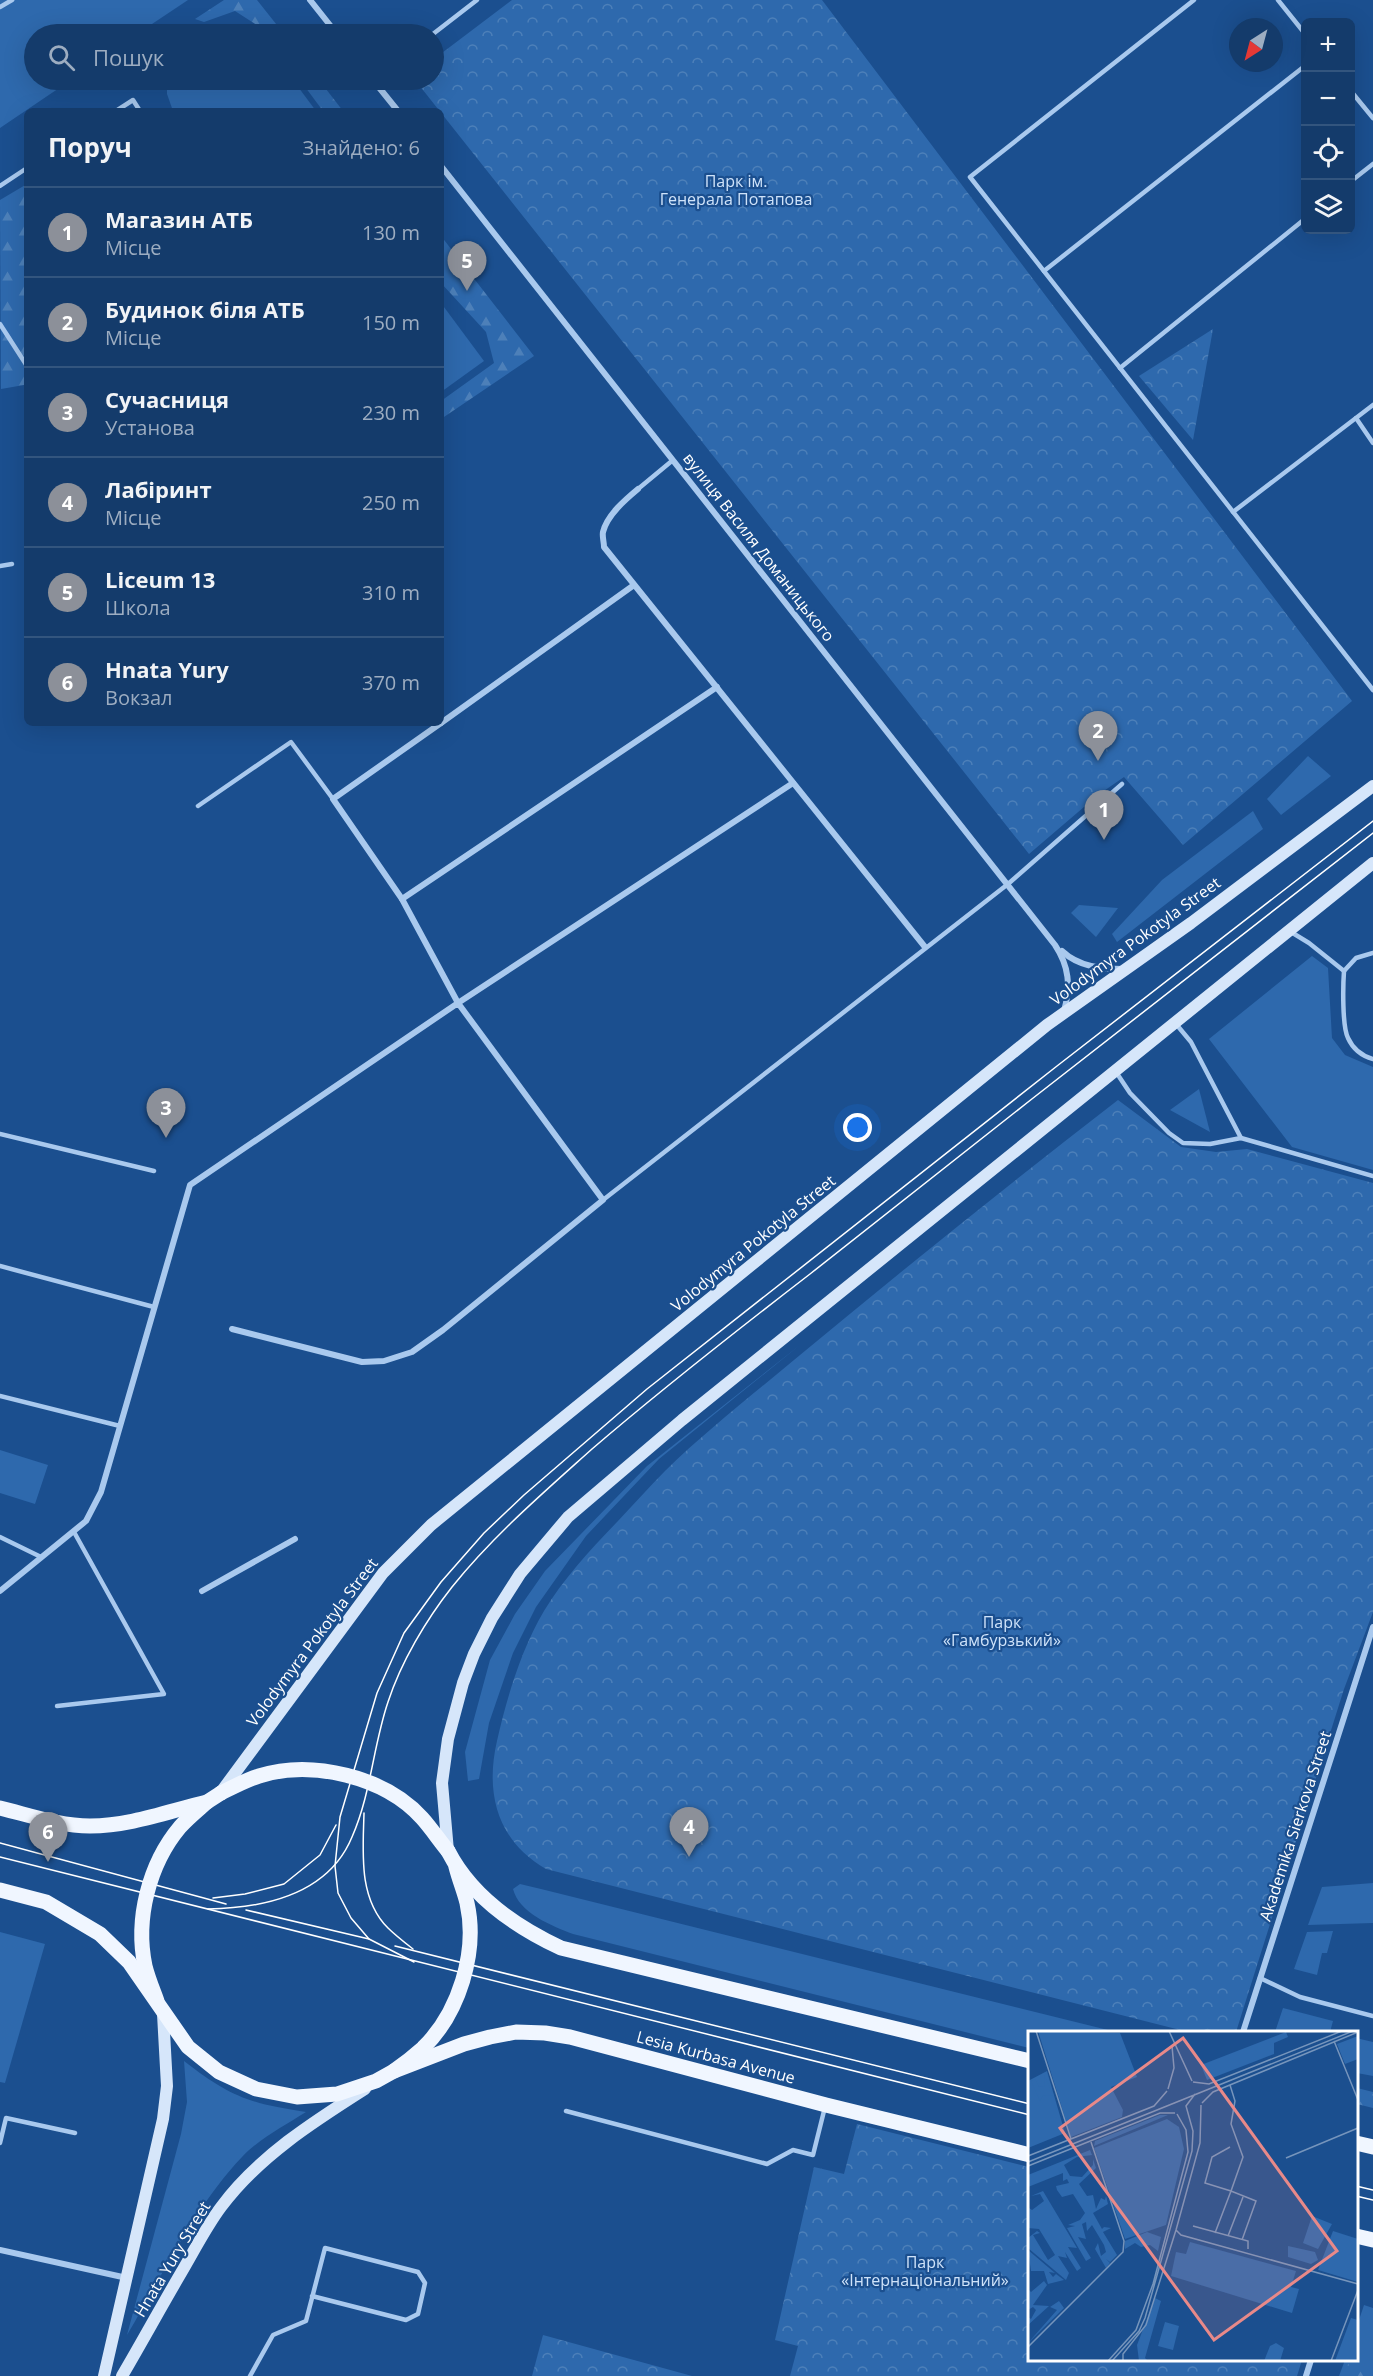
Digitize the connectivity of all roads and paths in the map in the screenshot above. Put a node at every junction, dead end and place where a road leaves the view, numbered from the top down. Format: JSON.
{"nodes":[{"id":1,"x":12,"y":0,"type":"edge"},
{"id":2,"x":310,"y":0,"type":"edge"},
{"id":3,"x":477,"y":0,"type":"edge"},
{"id":4,"x":1194,"y":0,"type":"edge"},
{"id":5,"x":1278,"y":0,"type":"edge"},
{"id":6,"x":0,"y":7,"type":"edge"},
{"id":7,"x":329,"y":24,"type":"edge"},
{"id":8,"x":444,"y":26,"type":"edge"},
{"id":9,"x":1301,"y":30,"type":"edge"},
{"id":10,"x":1301,"y":68,"type":"edge"},
{"id":11,"x":382,"y":90,"type":"edge"},
{"id":12,"x":1355,"y":96,"type":"edge"},
{"id":13,"x":121,"y":108,"type":"edge"},
{"id":14,"x":138,"y":108,"type":"edge"},
{"id":15,"x":396,"y":108,"type":"edge"},
{"id":16,"x":1373,"y":118,"type":"edge"},
{"id":17,"x":1373,"y":164,"type":"edge"},
{"id":18,"x":24,"y":170,"type":"edge"},
{"id":19,"x":444,"y":170,"type":"edge"},
{"id":20,"x":1353,"y":180,"type":"edge"},
{"id":21,"x":0,"y":186,"type":"edge"},
{"id":22,"x":1301,"y":221,"type":"edge"},
{"id":23,"x":1044,"y":271,"type":"junction"},
{"id":24,"x":0,"y":324,"type":"edge"},
{"id":25,"x":24,"y":361,"type":"edge"},
{"id":26,"x":1120,"y":368,"type":"junction"},
{"id":27,"x":1373,"y":405,"type":"edge"},
{"id":28,"x":1356,"y":418,"type":"junction"},
{"id":29,"x":1373,"y":443,"type":"edge"},
{"id":30,"x":673,"y":460,"type":"junction"},
{"id":31,"x":638,"y":489,"type":"joint"},
{"id":32,"x":1233,"y":512,"type":"junction"},
{"id":33,"x":12,"y":564,"type":"dead end"},
{"id":34,"x":0,"y":566,"type":"edge"},
{"id":35,"x":634,"y":585,"type":"junction"},
{"id":36,"x":717,"y":687,"type":"junction"},
{"id":37,"x":1373,"y":690,"type":"edge"},
{"id":38,"x":444,"y":721,"type":"edge"},
{"id":39,"x":437,"y":726,"type":"edge"},
{"id":40,"x":793,"y":783,"type":"junction"},
{"id":41,"x":1122,"y":784,"type":"dead end"},
{"id":42,"x":1373,"y":786,"type":"edge"},
{"id":43,"x":333,"y":799,"type":"junction"},
{"id":44,"x":198,"y":806,"type":"dead end"},
{"id":45,"x":1373,"y":863,"type":"edge"},
{"id":46,"x":1008,"y":884,"type":"junction"},
{"id":47,"x":402,"y":899,"type":"junction"},
{"id":48,"x":1288,"y":931,"type":"junction"},
{"id":49,"x":1055,"y":945,"type":"junction"},
{"id":50,"x":925,"y":947,"type":"junction"},
{"id":51,"x":1373,"y":953,"type":"edge"},
{"id":52,"x":1125,"y":969,"type":"junction"},
{"id":53,"x":1344,"y":970,"type":"junction"},
{"id":54,"x":458,"y":1004,"type":"junction"},
{"id":55,"x":1064,"y":1012,"type":"junction"},
{"id":56,"x":1175,"y":1023,"type":"junction"},
{"id":57,"x":1373,"y":1059,"type":"edge"},
{"id":58,"x":1116,"y":1071,"type":"junction"},
{"id":59,"x":0,"y":1134,"type":"edge"},
{"id":60,"x":1241,"y":1138,"type":"junction"},
{"id":61,"x":154,"y":1171,"type":"dead end"},
{"id":62,"x":1373,"y":1176,"type":"edge"},
{"id":63,"x":603,"y":1200,"type":"junction"},
{"id":64,"x":0,"y":1266,"type":"edge"},
{"id":65,"x":154,"y":1307,"type":"junction"},
{"id":66,"x":232,"y":1329,"type":"dead end"},
{"id":67,"x":0,"y":1396,"type":"edge"},
{"id":68,"x":120,"y":1426,"type":"junction"},
{"id":69,"x":74,"y":1532,"type":"junction"},
{"id":70,"x":0,"y":1537,"type":"edge"},
{"id":71,"x":295,"y":1539,"type":"dead end"},
{"id":72,"x":41,"y":1557,"type":"junction"},
{"id":73,"x":0,"y":1591,"type":"edge"},
{"id":74,"x":202,"y":1591,"type":"dead end"},
{"id":75,"x":1373,"y":1627,"type":"edge"},
{"id":76,"x":1371,"y":1637,"type":"edge"},
{"id":77,"x":57,"y":1706,"type":"dead end"},
{"id":78,"x":221,"y":1793,"type":"junction"},
{"id":79,"x":207,"y":1802,"type":"junction"},
{"id":80,"x":0,"y":1808,"type":"edge"},
{"id":81,"x":448,"y":1851,"type":"junction"},
{"id":82,"x":456,"y":1867,"type":"junction"},
{"id":83,"x":0,"y":1890,"type":"edge"},
{"id":84,"x":1260,"y":1978,"type":"junction"},
{"id":85,"x":160,"y":2008,"type":"junction"},
{"id":86,"x":1373,"y":2016,"type":"edge"},
{"id":87,"x":1243,"y":2031,"type":"edge"},
{"id":88,"x":1028,"y":2061,"type":"edge"},
{"id":89,"x":394,"y":2072,"type":"junction"},
{"id":90,"x":376,"y":2081,"type":"junction"},
{"id":91,"x":826,"y":2105,"type":"junction"},
{"id":92,"x":566,"y":2111,"type":"dead end"},
{"id":93,"x":75,"y":2133,"type":"dead end"},
{"id":94,"x":1373,"y":2138,"type":"edge"},
{"id":95,"x":1358,"y":2142,"type":"edge"},
{"id":96,"x":1358,"y":2143,"type":"edge"},
{"id":97,"x":0,"y":2144,"type":"edge"},
{"id":98,"x":1373,"y":2147,"type":"edge"},
{"id":99,"x":1028,"y":2155,"type":"edge"},
{"id":100,"x":1358,"y":2236,"type":"edge"},
{"id":101,"x":1373,"y":2240,"type":"edge"},
{"id":102,"x":0,"y":2250,"type":"edge"},
{"id":103,"x":126,"y":2278,"type":"junction"},
{"id":104,"x":312,"y":2296,"type":"junction"},
{"id":105,"x":1311,"y":2361,"type":"edge"},
{"id":106,"x":104,"y":2376,"type":"edge"},
{"id":107,"x":122,"y":2376,"type":"edge"},
{"id":108,"x":250,"y":2376,"type":"edge"},
{"id":109,"x":1306,"y":2376,"type":"edge"}],
"edges":[{"from":1,"to":6,"type":"lane"},
{"from":2,"to":7,"type":"street"},
{"from":3,"to":8,"type":"lane"},
{"from":4,"to":23,"type":"lane"},
{"from":5,"to":9,"type":"lane"},
{"from":10,"to":23,"type":"lane"},
{"from":11,"to":15,"type":"street"},
{"from":12,"to":16,"type":"lane"},
{"from":13,"to":14,"type":"lane"},
{"from":17,"to":20,"type":"lane"},
{"from":18,"to":21,"type":"lane"},
{"from":19,"to":30,"type":"street","name":"вулиця Василя Доманицького"},
{"from":22,"to":26,"type":"lane"},
{"from":23,"to":26,"type":"lane"},
{"from":24,"to":25,"type":"lane"},
{"from":26,"to":32,"type":"lane"},
{"from":27,"to":28,"type":"lane"},
{"from":28,"to":29,"type":"lane"},
{"from":28,"to":32,"type":"lane"},
{"from":30,"to":31,"type":"lane"},
{"from":30,"to":46,"type":"street","name":"вулиця Василя Доманицького"},
{"from":31,"to":35,"type":"street"},
{"from":32,"to":37,"type":"lane"},
{"from":33,"to":34,"type":"lane"},
{"from":35,"to":36,"type":"street"},
{"from":35,"to":38,"type":"street"},
{"from":36,"to":40,"type":"street"},
{"from":36,"to":47,"type":"street"},
{"from":39,"to":43,"type":"street"},
{"from":40,"to":50,"type":"street"},
{"from":40,"to":54,"type":"street"},
{"from":41,"to":46,"type":"lane"},
{"from":42,"to":52,"type":"street","name":"Volodymyra Pokotyla Street"},
{"from":43,"to":44,"type":"lane"},
{"from":43,"to":47,"type":"street"},
{"from":45,"to":48,"type":"street"},
{"from":46,"to":49,"type":"street","name":"вулиця Василя Доманицького"},
{"from":46,"to":50,"type":"lane"},
{"from":47,"to":54,"type":"street"},
{"from":48,"to":53,"type":"lane"},
{"from":48,"to":56,"type":"street"},
{"from":49,"to":52,"type":"street","name":"вулиця Василя Доманицького"},
{"from":49,"to":55,"type":"street","name":"вулиця Василя Доманицького"},
{"from":50,"to":63,"type":"lane"},
{"from":51,"to":53,"type":"lane"},
{"from":52,"to":55,"type":"street","name":"Volodymyra Pokotyla Street"},
{"from":53,"to":57,"type":"lane"},
{"from":54,"to":63,"type":"street"},
{"from":54,"to":65,"type":"street"},
{"from":55,"to":78,"type":"street","name":"Volodymyra Pokotyla Street"},
{"from":56,"to":58,"type":"street"},
{"from":56,"to":60,"type":"lane"},
{"from":58,"to":60,"type":"lane"},
{"from":58,"to":81,"type":"street"},
{"from":59,"to":61,"type":"lane"},
{"from":60,"to":62,"type":"lane"},
{"from":63,"to":66,"type":"street"},
{"from":64,"to":65,"type":"lane"},
{"from":65,"to":68,"type":"street"},
{"from":67,"to":68,"type":"lane"},
{"from":68,"to":69,"type":"street"},
{"from":69,"to":72,"type":"street"},
{"from":69,"to":77,"type":"lane"},
{"from":70,"to":72,"type":"lane"},
{"from":71,"to":74,"type":"street"},
{"from":72,"to":73,"type":"street"},
{"from":75,"to":76,"type":"street","name":"Akademika Sierkova Street"},
{"from":76,"to":84,"type":"street","name":"Akademika Sierkova Street"},
{"from":78,"to":79,"type":"main road","bridge":true},
{"from":78,"to":81,"type":"main road","bridge":true},
{"from":79,"to":80,"type":"main road"},
{"from":79,"to":85,"type":"main road","bridge":true},
{"from":81,"to":82,"type":"main road","bridge":true},
{"from":82,"to":88,"type":"main road"},
{"from":82,"to":89,"type":"main road","bridge":true},
{"from":83,"to":85,"type":"main road","bridge":true},
{"from":84,"to":86,"type":"lane"},
{"from":84,"to":87,"type":"street","name":"Akademika Sierkova Street"},
{"from":85,"to":90,"type":"main road"},
{"from":85,"to":103,"type":"street","name":"Hnata Yury Street"},
{"from":89,"to":90,"type":"main road"},
{"from":89,"to":91,"type":"main road","name":"Lesia Kurbasa Avenue"},
{"from":90,"to":107,"type":"street","name":"Hnata Yury Street"},
{"from":91,"to":92,"type":"lane"},
{"from":91,"to":99,"type":"main road","name":"Lesia Kurbasa Avenue"},
{"from":93,"to":97,"type":"lane"},
{"from":94,"to":95,"type":"main road"},
{"from":96,"to":98,"type":"main road"},
{"from":100,"to":101,"type":"main road"},
{"from":102,"to":103,"type":"street"},
{"from":103,"to":106,"type":"street","name":"Hnata Yury Street"},
{"from":104,"to":104,"type":"lane"},
{"from":104,"to":108,"type":"lane"},
{"from":105,"to":109,"type":"street"}]}
